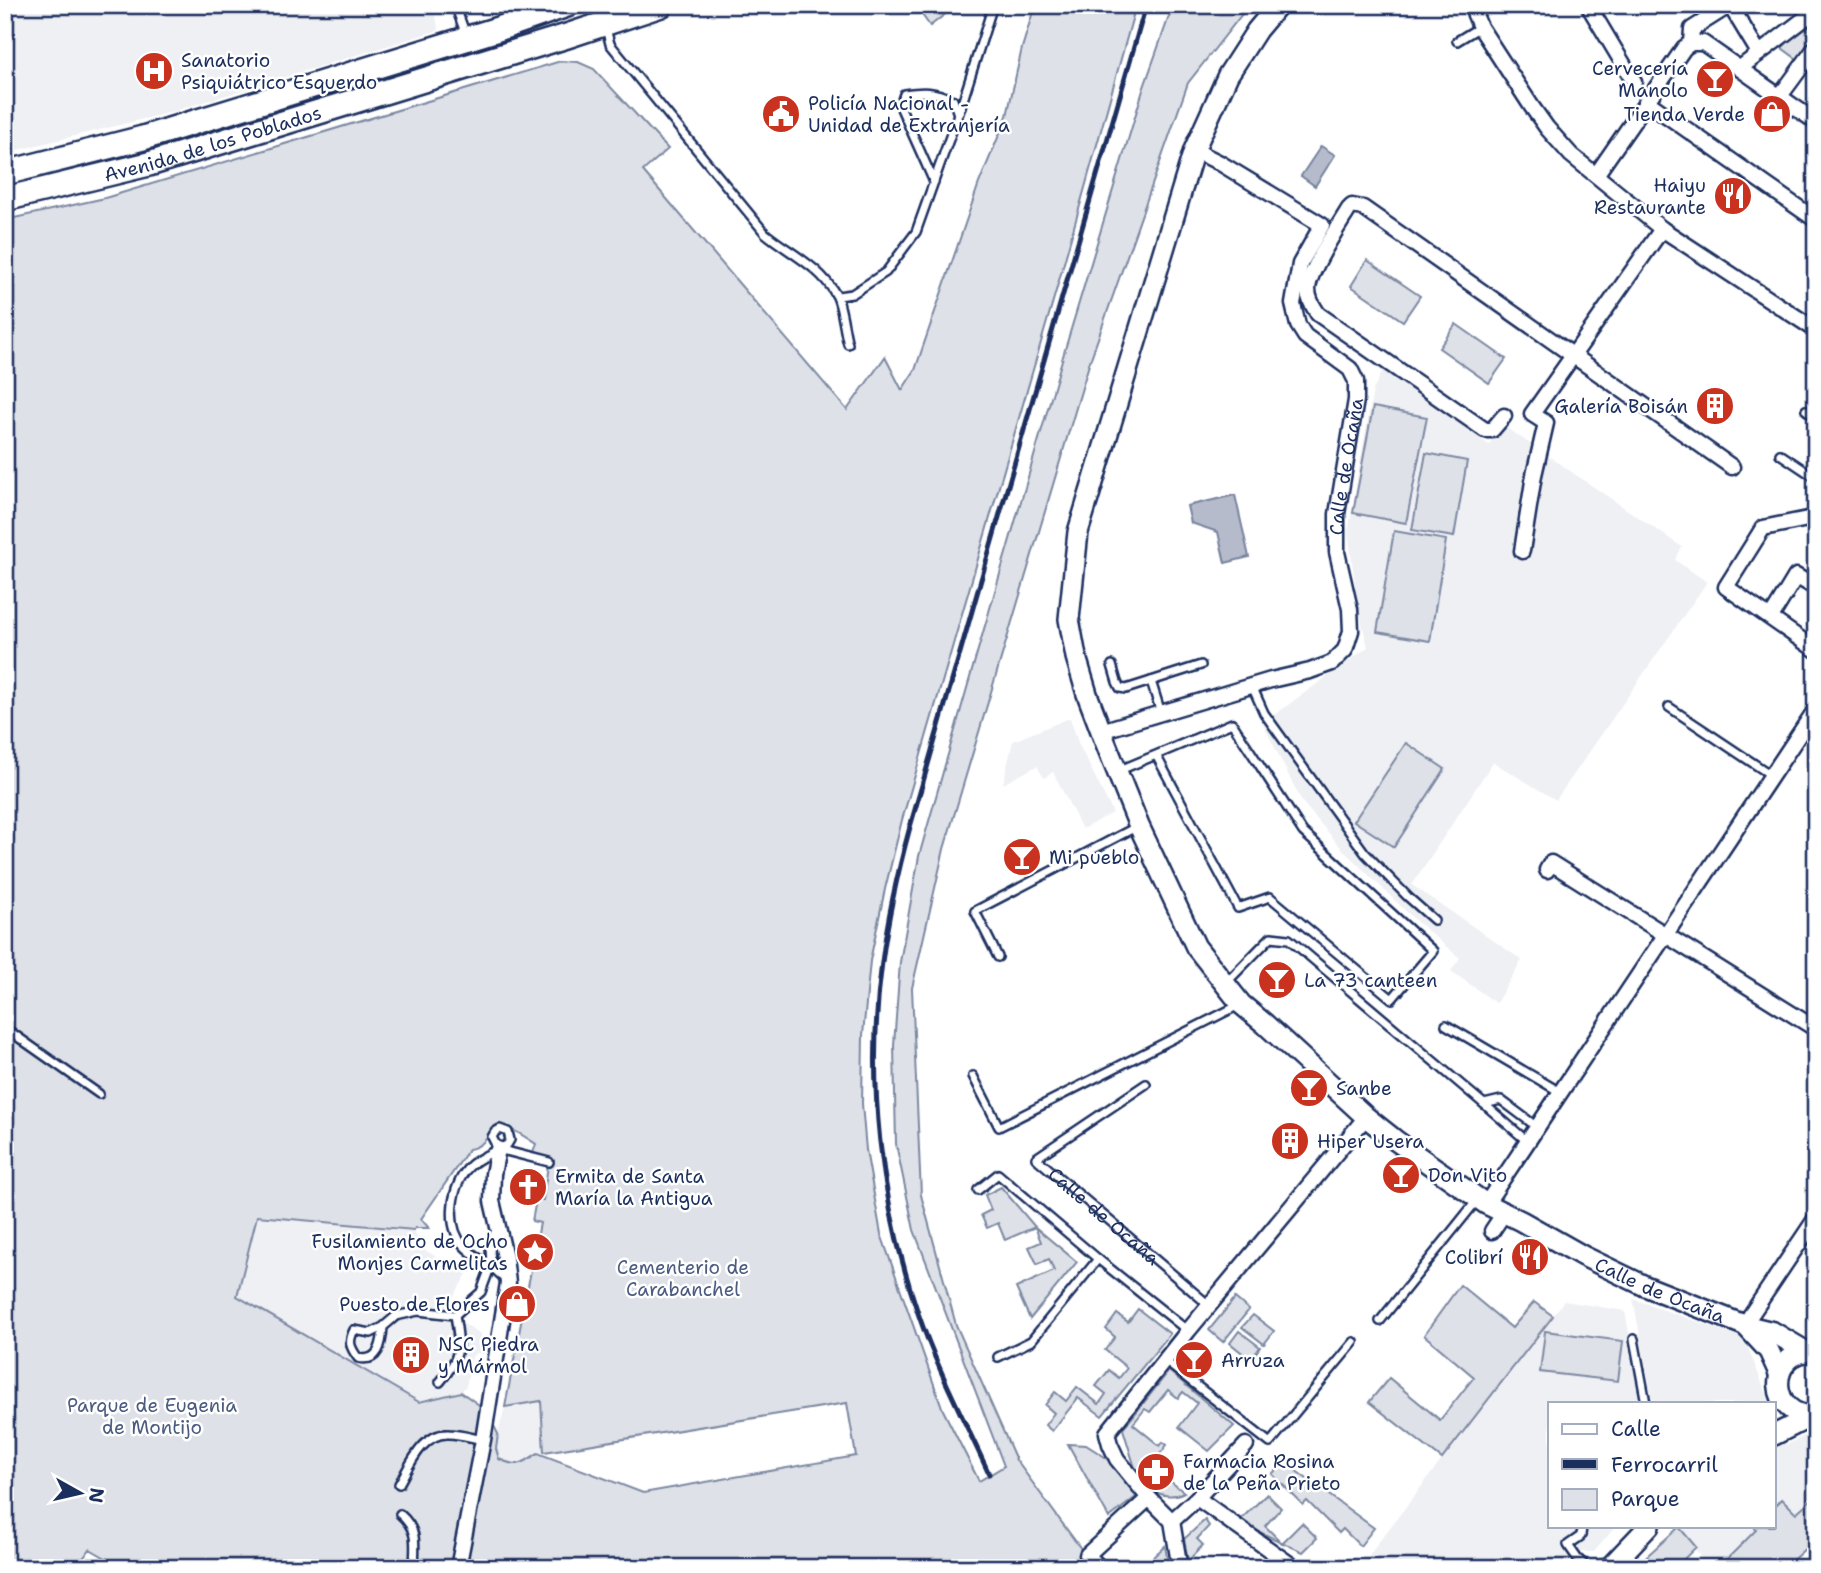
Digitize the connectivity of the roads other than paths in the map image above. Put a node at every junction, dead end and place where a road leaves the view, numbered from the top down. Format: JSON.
{"nodes":[{"id":1,"x":455,"y":5,"type":"edge"},
{"id":2,"x":567,"y":5,"type":"edge"},
{"id":3,"x":661,"y":5,"type":"edge"},
{"id":4,"x":993,"y":5,"type":"edge"},
{"id":5,"x":1278,"y":5,"type":"edge"},
{"id":6,"x":1471,"y":5,"type":"edge"},
{"id":7,"x":1588,"y":5,"type":"edge"},
{"id":8,"x":1710,"y":10,"type":"edge"},
{"id":9,"x":1816,"y":10,"type":"edge"},
{"id":10,"x":605,"y":14,"type":"edge"},
{"id":11,"x":1480,"y":27,"type":"junction"},
{"id":12,"x":467,"y":38,"type":"junction"},
{"id":13,"x":1457,"y":41,"type":"dead end"},
{"id":14,"x":1691,"y":43,"type":"junction"},
{"id":15,"x":1816,"y":47,"type":"edge"},
{"id":16,"x":1759,"y":53,"type":"junction"},
{"id":17,"x":1740,"y":68,"type":"junction"},
{"id":18,"x":1634,"y":82,"type":"dead end"},
{"id":19,"x":1780,"y":96,"type":"junction"},
{"id":20,"x":1646,"y":101,"type":"junction"},
{"id":21,"x":958,"y":114,"type":"junction"},
{"id":22,"x":1816,"y":122,"type":"edge"},
{"id":23,"x":1194,"y":150,"type":"junction"},
{"id":24,"x":5,"y":173,"type":"edge"},
{"id":25,"x":1596,"y":175,"type":"junction"},
{"id":26,"x":934,"y":182,"type":"junction"},
{"id":27,"x":5,"y":199,"type":"edge"},
{"id":28,"x":1816,"y":220,"type":"edge"},
{"id":29,"x":1662,"y":229,"type":"junction"},
{"id":30,"x":1309,"y":264,"type":"junction"},
{"id":31,"x":838,"y":296,"type":"junction"},
{"id":32,"x":1816,"y":330,"type":"edge"},
{"id":33,"x":848,"y":344,"type":"dead end"},
{"id":34,"x":1573,"y":356,"type":"junction"},
{"id":35,"x":1806,"y":410,"type":"dead end"},
{"id":36,"x":1504,"y":416,"type":"dead end"},
{"id":37,"x":1816,"y":417,"type":"edge"},
{"id":38,"x":1780,"y":454,"type":"dead end"},
{"id":39,"x":1732,"y":467,"type":"dead end"},
{"id":40,"x":1816,"y":478,"type":"edge"},
{"id":41,"x":1815,"y":517,"type":"edge"},
{"id":42,"x":1522,"y":551,"type":"dead end"},
{"id":43,"x":1816,"y":588,"type":"edge"},
{"id":44,"x":1771,"y":617,"type":"junction"},
{"id":45,"x":1816,"y":650,"type":"edge"},
{"id":46,"x":1112,"y":665,"type":"dead end"},
{"id":47,"x":1201,"y":665,"type":"dead end"},
{"id":48,"x":1152,"y":681,"type":"junction"},
{"id":49,"x":1252,"y":686,"type":"junction"},
{"id":50,"x":1669,"y":707,"type":"dead end"},
{"id":51,"x":1816,"y":709,"type":"edge"},
{"id":52,"x":1161,"y":713,"type":"junction"},
{"id":53,"x":1101,"y":731,"type":"junction"},
{"id":54,"x":1156,"y":755,"type":"junction"},
{"id":55,"x":1118,"y":771,"type":"junction"},
{"id":56,"x":1772,"y":775,"type":"junction"},
{"id":57,"x":1139,"y":826,"type":"junction"},
{"id":58,"x":1546,"y":870,"type":"dead end"},
{"id":59,"x":1434,"y":920,"type":"dead end"},
{"id":60,"x":1666,"y":934,"type":"junction"},
{"id":61,"x":998,"y":957,"type":"dead end"},
{"id":62,"x":1225,"y":984,"type":"junction"},
{"id":63,"x":1241,"y":1004,"type":"junction"},
{"id":64,"x":1446,"y":1025,"type":"dead end"},
{"id":65,"x":5,"y":1028,"type":"edge"},
{"id":66,"x":1816,"y":1029,"type":"edge"},
{"id":67,"x":973,"y":1076,"type":"dead end"},
{"id":68,"x":1146,"y":1084,"type":"dead end"},
{"id":69,"x":1561,"y":1093,"type":"junction"},
{"id":70,"x":99,"y":1094,"type":"dead end"},
{"id":71,"x":1484,"y":1104,"type":"junction"},
{"id":72,"x":1366,"y":1117,"type":"junction"},
{"id":73,"x":1538,"y":1127,"type":"junction"},
{"id":74,"x":1528,"y":1142,"type":"junction"},
{"id":75,"x":498,"y":1149,"type":"junction"},
{"id":76,"x":549,"y":1162,"type":"dead end"},
{"id":77,"x":978,"y":1190,"type":"dead end"},
{"id":78,"x":1482,"y":1201,"type":"junction"},
{"id":79,"x":1504,"y":1213,"type":"junction"},
{"id":80,"x":1816,"y":1218,"type":"edge"},
{"id":81,"x":497,"y":1225,"type":"junction"},
{"id":82,"x":1492,"y":1231,"type":"dead end"},
{"id":83,"x":1808,"y":1242,"type":"edge"},
{"id":84,"x":1098,"y":1259,"type":"junction"},
{"id":85,"x":491,"y":1265,"type":"junction"},
{"id":86,"x":508,"y":1283,"type":"junction"},
{"id":87,"x":1210,"y":1306,"type":"junction"},
{"id":88,"x":455,"y":1315,"type":"junction"},
{"id":89,"x":1380,"y":1321,"type":"dead end"},
{"id":90,"x":1744,"y":1325,"type":"junction"},
{"id":91,"x":383,"y":1327,"type":"junction"},
{"id":92,"x":1188,"y":1331,"type":"junction"},
{"id":93,"x":1634,"y":1339,"type":"dead end"},
{"id":94,"x":1354,"y":1342,"type":"dead end"},
{"id":95,"x":1811,"y":1351,"type":"edge"},
{"id":96,"x":998,"y":1357,"type":"dead end"},
{"id":97,"x":1166,"y":1361,"type":"junction"},
{"id":98,"x":1779,"y":1373,"type":"junction"},
{"id":99,"x":440,"y":1382,"type":"dead end"},
{"id":100,"x":1646,"y":1402,"type":"edge"},
{"id":101,"x":1777,"y":1403,"type":"edge"},
{"id":102,"x":1813,"y":1415,"type":"edge"},
{"id":103,"x":1776,"y":1434,"type":"edge"},
{"id":104,"x":483,"y":1440,"type":"junction"},
{"id":105,"x":1246,"y":1445,"type":"dead end"},
{"id":106,"x":399,"y":1484,"type":"dead end"},
{"id":107,"x":1149,"y":1497,"type":"junction"},
{"id":108,"x":1197,"y":1498,"type":"junction"},
{"id":109,"x":400,"y":1514,"type":"dead end"},
{"id":110,"x":1172,"y":1521,"type":"junction"},
{"id":111,"x":1582,"y":1528,"type":"edge"},
{"id":112,"x":1647,"y":1528,"type":"edge"},
{"id":113,"x":1097,"y":1567,"type":"edge"},
{"id":114,"x":415,"y":1568,"type":"edge"},
{"id":115,"x":458,"y":1568,"type":"edge"},
{"id":116,"x":1184,"y":1568,"type":"edge"},
{"id":117,"x":1295,"y":1568,"type":"edge"},
{"id":118,"x":1588,"y":1568,"type":"edge"},
{"id":119,"x":1609,"y":1568,"type":"edge"}],
"edges":[{"from":1,"to":12,"type":"lane"},
{"from":2,"to":12,"type":"main road","name":"Avenida de los Poblados"},
{"from":3,"to":10,"type":"main road","name":"Avenida de los Poblados"},
{"from":4,"to":21,"type":"lane"},
{"from":5,"to":23,"type":"street","name":"Calle de Ocaña"},
{"from":6,"to":11,"type":"street"},
{"from":7,"to":18,"type":"street"},
{"from":8,"to":14,"type":"street"},
{"from":8,"to":16,"type":"street"},
{"from":9,"to":16,"type":"street"},
{"from":10,"to":27,"type":"main road","name":"Avenida de los Poblados"},
{"from":10,"to":31,"type":"lane"},
{"from":11,"to":13,"type":"lane"},
{"from":11,"to":25,"type":"street"},
{"from":12,"to":24,"type":"main road","name":"Avenida de los Poblados"},
{"from":14,"to":17,"type":"street"},
{"from":14,"to":20,"type":"street"},
{"from":15,"to":19,"type":"street"},
{"from":16,"to":17,"type":"street"},
{"from":17,"to":19,"type":"street"},
{"from":19,"to":22,"type":"street"},
{"from":20,"to":25,"type":"street"},
{"from":20,"to":28,"type":"street"},
{"from":21,"to":26,"type":"lane"},
{"from":21,"to":26,"type":"lane"},
{"from":23,"to":30,"type":"street","name":"Calle de Ocaña"},
{"from":23,"to":53,"type":"street","name":"Calle de Ocaña"},
{"from":25,"to":29,"type":"street"},
{"from":26,"to":31,"type":"lane"},
{"from":29,"to":32,"type":"street"},
{"from":29,"to":34,"type":"street"},
{"from":30,"to":34,"type":"street"},
{"from":30,"to":36,"type":"street"},
{"from":30,"to":49,"type":"street","name":"Calle de Ocaña"},
{"from":31,"to":33,"type":"lane"},
{"from":34,"to":39,"type":"street"},
{"from":34,"to":42,"type":"street"},
{"from":35,"to":37,"type":"lane"},
{"from":38,"to":40,"type":"lane"},
{"from":41,"to":44,"type":"street"},
{"from":43,"to":44,"type":"street"},
{"from":44,"to":45,"type":"street"},
{"from":46,"to":48,"type":"lane"},
{"from":47,"to":48,"type":"lane"},
{"from":48,"to":52,"type":"lane"},
{"from":49,"to":52,"type":"street","name":"Calle de Ocaña"},
{"from":49,"to":59,"type":"lane"},
{"from":50,"to":56,"type":"lane"},
{"from":51,"to":56,"type":"street"},
{"from":52,"to":53,"type":"street","name":"Calle de Ocaña"},
{"from":53,"to":55,"type":"street","name":"Calle de Ocaña"},
{"from":54,"to":54,"type":"lane"},
{"from":54,"to":55,"type":"lane"},
{"from":55,"to":57,"type":"street","name":"Calle de Ocaña"},
{"from":56,"to":60,"type":"street"},
{"from":57,"to":61,"type":"lane"},
{"from":57,"to":62,"type":"street","name":"Calle de Ocaña"},
{"from":58,"to":60,"type":"street"},
{"from":60,"to":66,"type":"street"},
{"from":60,"to":69,"type":"street"},
{"from":62,"to":63,"type":"street","name":"Calle de Ocaña"},
{"from":62,"to":71,"type":"lane"},
{"from":63,"to":67,"type":"lane"},
{"from":63,"to":72,"type":"street","name":"Calle de Ocaña"},
{"from":64,"to":69,"type":"lane"},
{"from":65,"to":70,"type":"lane"},
{"from":68,"to":87,"type":"lane","name":"Calle de Ocaña"},
{"from":69,"to":73,"type":"street"},
{"from":71,"to":73,"type":"lane"},
{"from":71,"to":74,"type":"lane"},
{"from":72,"to":78,"type":"street","name":"Calle de Ocaña"},
{"from":72,"to":87,"type":"street"},
{"from":73,"to":74,"type":"street"},
{"from":74,"to":78,"type":"street"},
{"from":75,"to":76,"type":"lane"},
{"from":75,"to":81,"type":"street"},
{"from":75,"to":85,"type":"lane"},
{"from":77,"to":84,"type":"lane","name":"Calle de Ocaña"},
{"from":78,"to":79,"type":"street","name":"Calle de Ocaña"},
{"from":78,"to":89,"type":"lane"},
{"from":79,"to":82,"type":"street"},
{"from":79,"to":90,"type":"street","name":"Calle de Ocaña"},
{"from":80,"to":83,"type":"street","name":"Calle de Ocaña"},
{"from":81,"to":85,"type":"lane"},
{"from":81,"to":86,"type":"street"},
{"from":83,"to":90,"type":"street","name":"Calle de Ocaña"},
{"from":84,"to":92,"type":"lane","name":"Calle de Ocaña"},
{"from":84,"to":96,"type":"lane","name":"Calle de Ocaña"},
{"from":85,"to":86,"type":"lane"},
{"from":85,"to":88,"type":"lane"},
{"from":86,"to":104,"type":"street"},
{"from":87,"to":92,"type":"street"},
{"from":88,"to":91,"type":"lane"},
{"from":88,"to":99,"type":"lane"},
{"from":90,"to":95,"type":"street","name":"Calle de Ocaña"},
{"from":90,"to":98,"type":"street","name":"Calle de Ocaña"},
{"from":91,"to":91,"type":"lane"},
{"from":92,"to":97,"type":"street"},
{"from":93,"to":100,"type":"lane"},
{"from":94,"to":97,"type":"lane"},
{"from":95,"to":98,"type":"street"},
{"from":97,"to":107,"type":"street"},
{"from":98,"to":101,"type":"street"},
{"from":101,"to":102,"type":"street"},
{"from":102,"to":103,"type":"street"},
{"from":104,"to":106,"type":"lane"},
{"from":104,"to":115,"type":"street"},
{"from":105,"to":108,"type":"street"},
{"from":107,"to":110,"type":"street"},
{"from":107,"to":113,"type":"street"},
{"from":108,"to":110,"type":"street"},
{"from":108,"to":117,"type":"street"},
{"from":109,"to":114,"type":"lane"},
{"from":110,"to":116,"type":"street"},
{"from":111,"to":118,"type":"lane"},
{"from":112,"to":119,"type":"street"}]}
